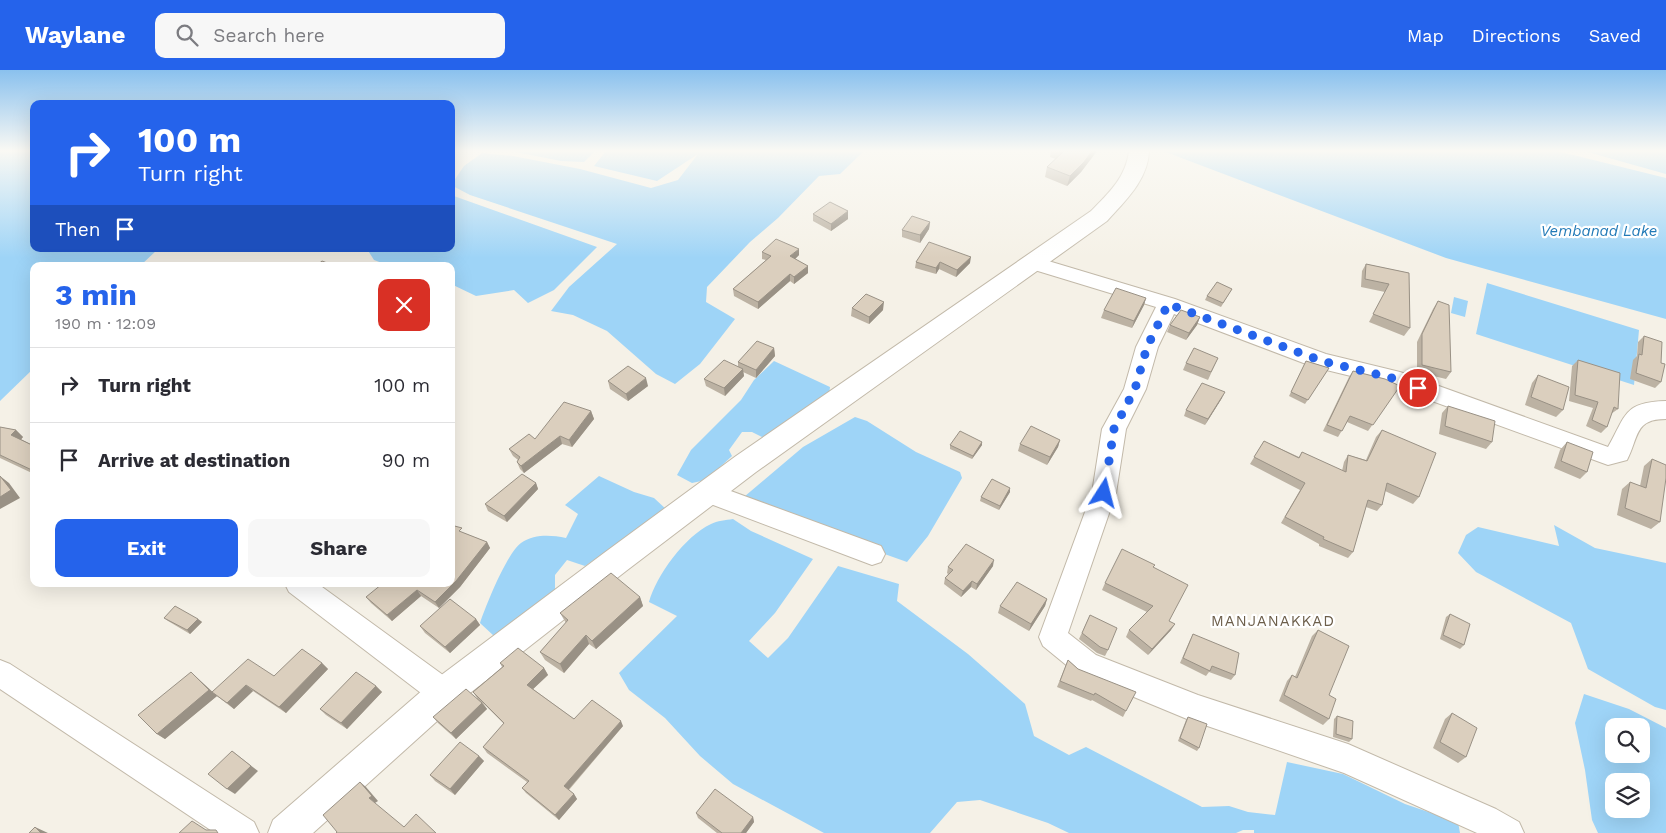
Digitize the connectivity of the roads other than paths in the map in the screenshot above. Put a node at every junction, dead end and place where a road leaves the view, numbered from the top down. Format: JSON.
{"nodes":[{"id":1,"x":1124,"y":187,"type":"edge"},
{"id":2,"x":1035,"y":262,"type":"junction"},
{"id":3,"x":1168,"y":304,"type":"junction"},
{"id":4,"x":1666,"y":410,"type":"edge"},
{"id":5,"x":709,"y":493,"type":"junction"},
{"id":6,"x":872,"y":554,"type":"dead end"},
{"id":7,"x":302,"y":587,"type":"edge"},
{"id":8,"x":0,"y":672,"type":"edge"},
{"id":9,"x":444,"y":693,"type":"junction"},
{"id":10,"x":296,"y":830,"type":"edge"},
{"id":11,"x":243,"y":833,"type":"edge"},
{"id":12,"x":1508,"y":833,"type":"edge"}],
"edges":[{"from":1,"to":2,"type":"street"},
{"from":2,"to":3,"type":"street"},
{"from":2,"to":5,"type":"street"},
{"from":3,"to":4,"type":"street"},
{"from":3,"to":12,"type":"street"},
{"from":5,"to":6,"type":"street"},
{"from":5,"to":9,"type":"street"},
{"from":7,"to":9,"type":"street"},
{"from":8,"to":11,"type":"street"},
{"from":9,"to":10,"type":"street"}]}
